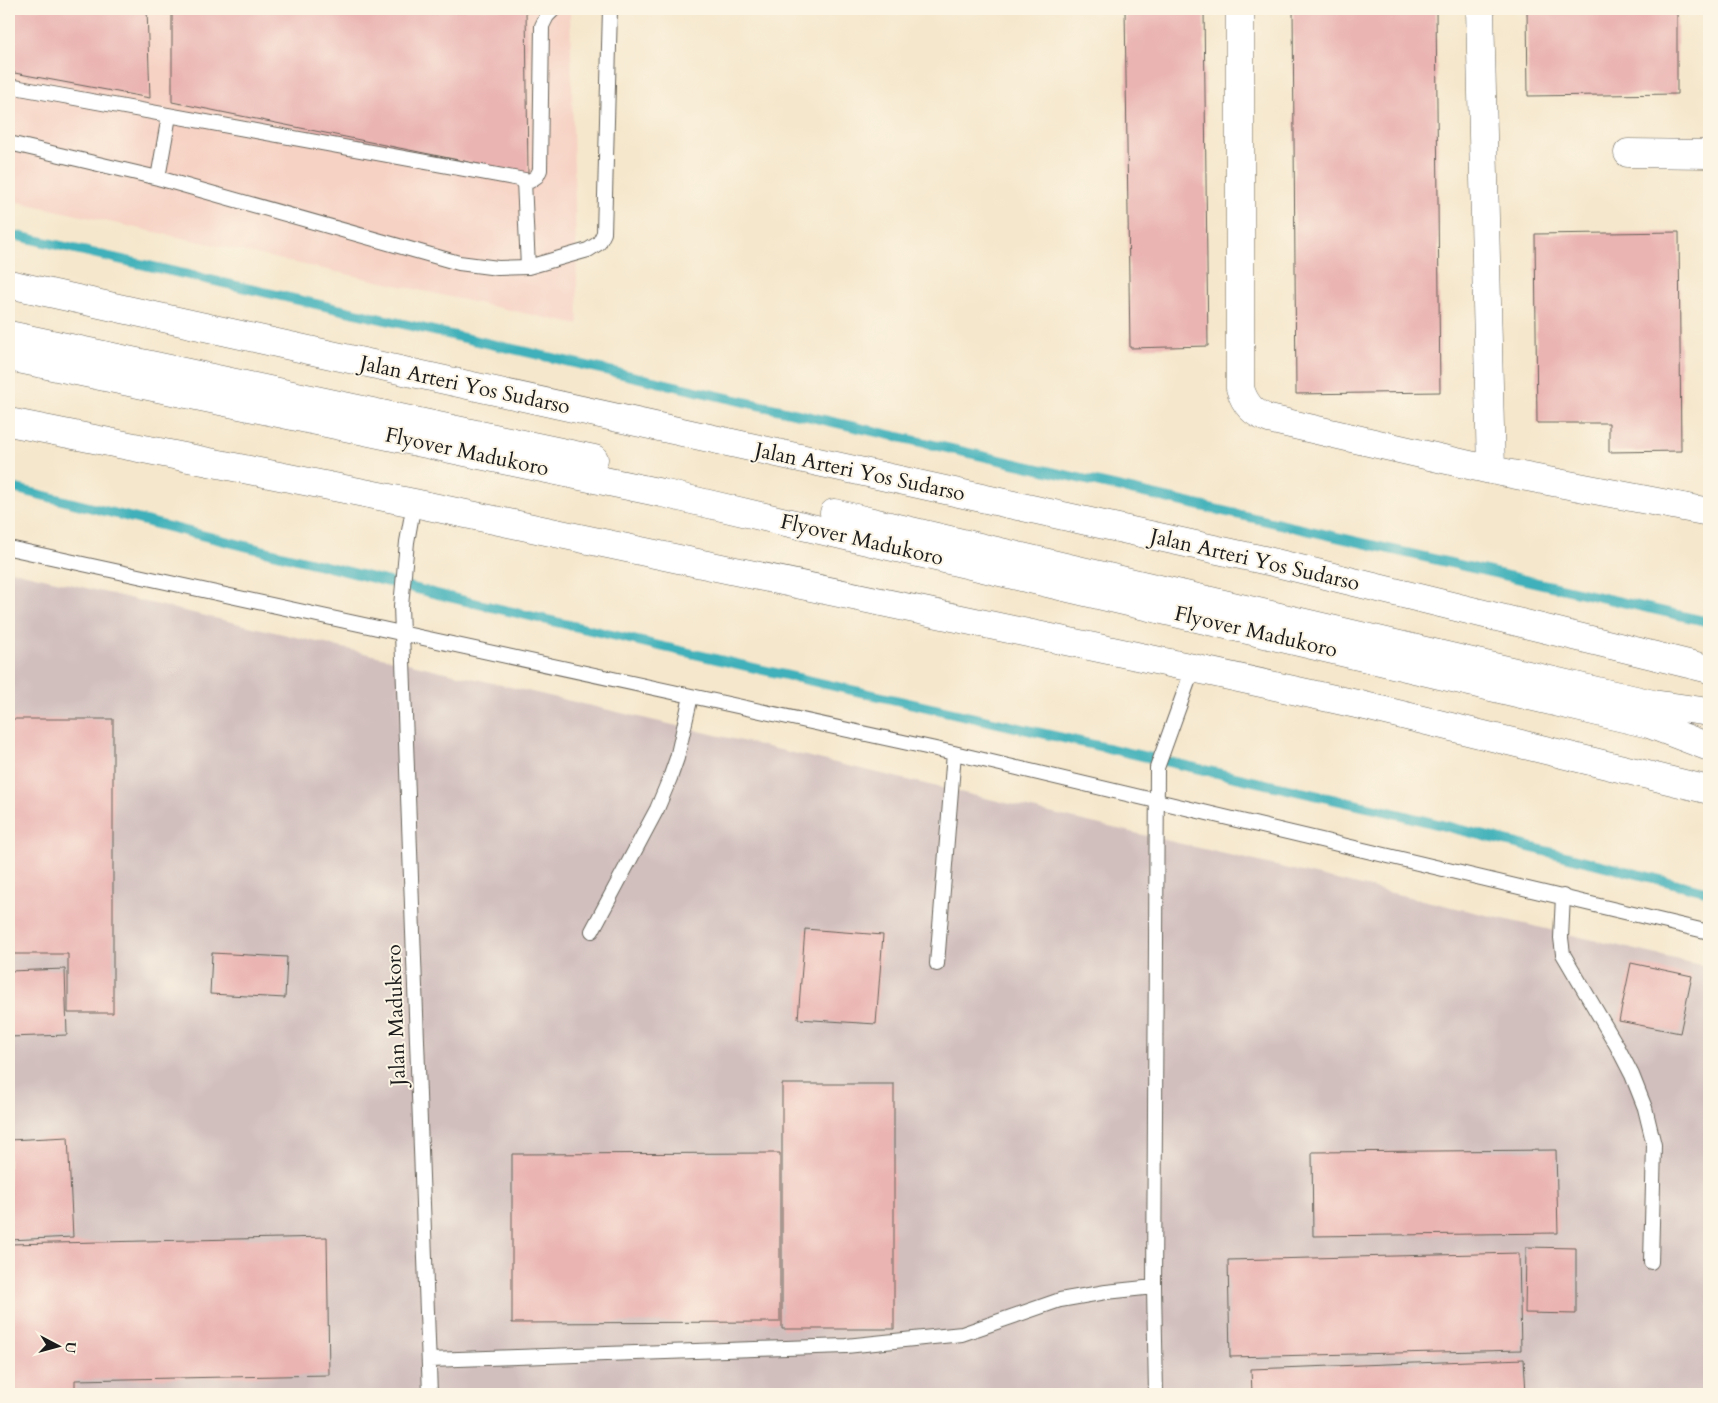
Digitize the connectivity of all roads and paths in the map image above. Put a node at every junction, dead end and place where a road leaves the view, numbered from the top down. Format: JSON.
{"nodes":[{"id":1,"x":554,"y":9,"type":"edge"},
{"id":2,"x":610,"y":9,"type":"edge"},
{"id":3,"x":1240,"y":9,"type":"edge"},
{"id":4,"x":1480,"y":9,"type":"edge"},
{"id":5,"x":9,"y":86,"type":"edge"},
{"id":6,"x":170,"y":116,"type":"junction"},
{"id":7,"x":9,"y":143,"type":"edge"},
{"id":8,"x":1628,"y":153,"type":"dead end"},
{"id":9,"x":1709,"y":154,"type":"edge"},
{"id":10,"x":158,"y":178,"type":"junction"},
{"id":11,"x":524,"y":181,"type":"junction"},
{"id":12,"x":528,"y":267,"type":"junction"},
{"id":13,"x":9,"y":284,"type":"edge"},
{"id":14,"x":9,"y":335,"type":"edge"},
{"id":15,"x":9,"y":357,"type":"edge"},
{"id":16,"x":9,"y":422,"type":"edge"},
{"id":17,"x":1491,"y":470,"type":"junction"},
{"id":18,"x":414,"y":503,"type":"junction"},
{"id":19,"x":1709,"y":512,"type":"edge"},
{"id":20,"x":9,"y":548,"type":"edge"},
{"id":21,"x":402,"y":634,"type":"junction"},
{"id":22,"x":1709,"y":669,"type":"edge"},
{"id":23,"x":1189,"y":680,"type":"junction"},
{"id":24,"x":691,"y":696,"type":"junction"},
{"id":25,"x":1709,"y":712,"type":"edge"},
{"id":26,"x":1709,"y":747,"type":"edge"},
{"id":27,"x":954,"y":753,"type":"junction"},
{"id":28,"x":1709,"y":790,"type":"edge"},
{"id":29,"x":1156,"y":800,"type":"junction"},
{"id":30,"x":1563,"y":896,"type":"junction"},
{"id":31,"x":592,"y":931,"type":"dead end"},
{"id":32,"x":1709,"y":932,"type":"edge"},
{"id":33,"x":938,"y":964,"type":"dead end"},
{"id":34,"x":1651,"y":1262,"type":"dead end"},
{"id":35,"x":1154,"y":1288,"type":"junction"},
{"id":36,"x":430,"y":1360,"type":"junction"},
{"id":37,"x":430,"y":1394,"type":"edge"},
{"id":38,"x":1156,"y":1394,"type":"edge"}],
"edges":[{"from":1,"to":11,"type":"lane"},
{"from":2,"to":12,"type":"lane"},
{"from":3,"to":17,"type":"main road"},
{"from":4,"to":17,"type":"main road"},
{"from":5,"to":6,"type":"lane"},
{"from":6,"to":10,"type":"lane"},
{"from":6,"to":11,"type":"lane"},
{"from":7,"to":10,"type":"lane"},
{"from":8,"to":9,"type":"main road"},
{"from":10,"to":12,"type":"lane"},
{"from":11,"to":12,"type":"lane"},
{"from":13,"to":22,"type":"main road","name":"Jalan Arteri Yos Sudarso"},
{"from":14,"to":25,"type":"main road","name":"Flyover Madukoro"},
{"from":15,"to":26,"type":"main road","name":"Flyover Madukoro"},
{"from":16,"to":18,"type":"main road"},
{"from":17,"to":19,"type":"main road"},
{"from":18,"to":21,"type":"lane","name":"Jalan Madukoro"},
{"from":18,"to":23,"type":"main road"},
{"from":20,"to":21,"type":"lane"},
{"from":21,"to":24,"type":"lane"},
{"from":21,"to":36,"type":"lane","name":"Jalan Madukoro"},
{"from":23,"to":28,"type":"main road"},
{"from":23,"to":29,"type":"lane"},
{"from":24,"to":27,"type":"lane"},
{"from":24,"to":31,"type":"lane"},
{"from":27,"to":29,"type":"lane"},
{"from":27,"to":33,"type":"lane"},
{"from":29,"to":30,"type":"lane"},
{"from":29,"to":35,"type":"lane"},
{"from":30,"to":32,"type":"lane"},
{"from":30,"to":34,"type":"lane"},
{"from":35,"to":36,"type":"lane"},
{"from":35,"to":38,"type":"lane"},
{"from":36,"to":37,"type":"lane","name":"Jalan Madukoro"}]}
